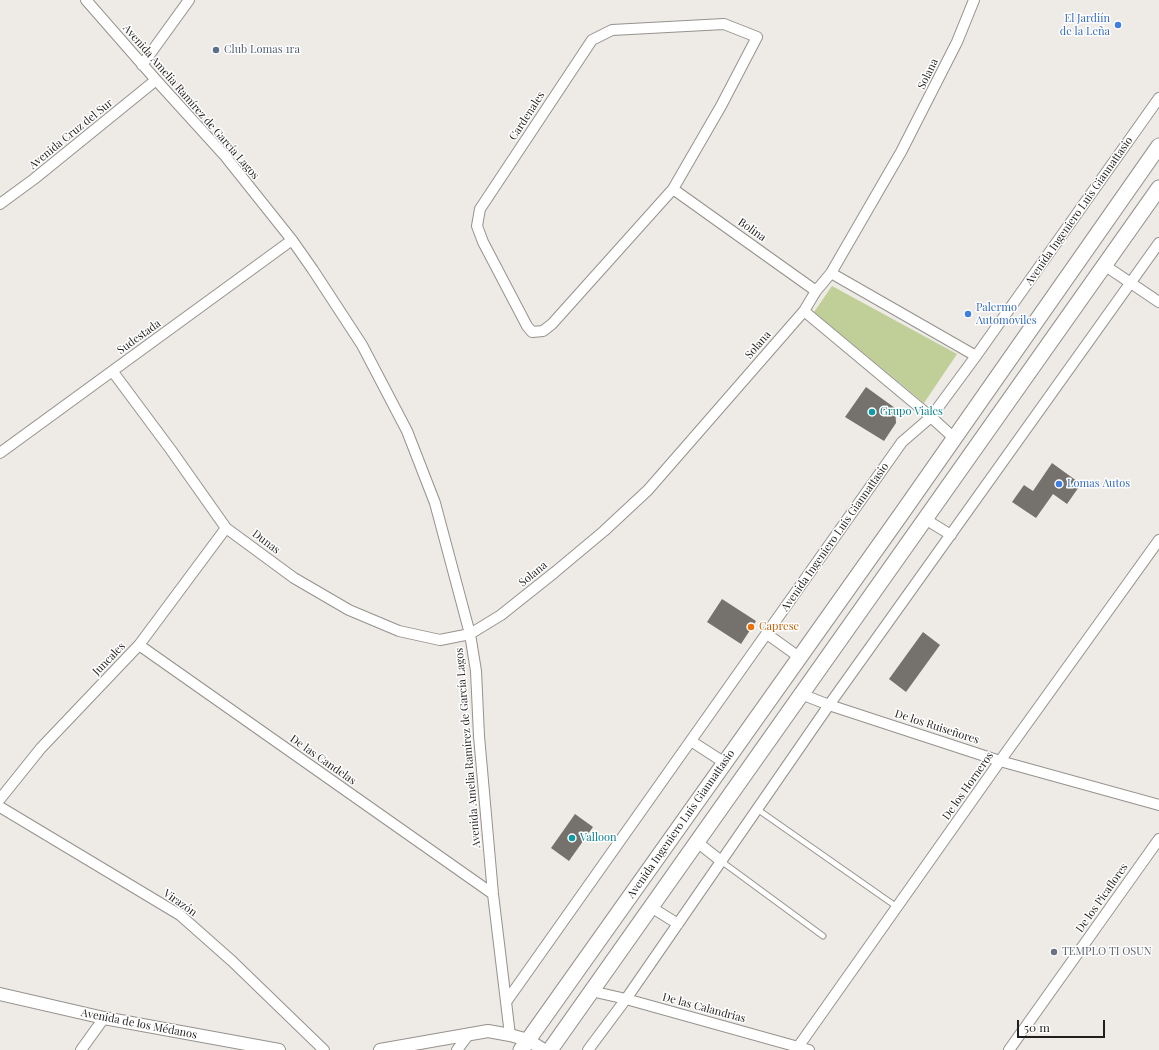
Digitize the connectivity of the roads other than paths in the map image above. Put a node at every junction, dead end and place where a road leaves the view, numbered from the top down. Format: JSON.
{"nodes":[{"id":1,"x":86,"y":0,"type":"edge"},
{"id":2,"x":189,"y":0,"type":"edge"},
{"id":3,"x":974,"y":0,"type":"edge"},
{"id":4,"x":142,"y":65,"type":"junction"},
{"id":5,"x":156,"y":80,"type":"junction"},
{"id":6,"x":1159,"y":98,"type":"edge"},
{"id":7,"x":1159,"y":146,"type":"edge"},
{"id":8,"x":1159,"y":188,"type":"edge"},
{"id":9,"x":673,"y":189,"type":"junction"},
{"id":10,"x":0,"y":204,"type":"edge"},
{"id":11,"x":292,"y":240,"type":"junction"},
{"id":12,"x":1159,"y":243,"type":"edge"},
{"id":13,"x":1104,"y":265,"type":"junction"},
{"id":14,"x":831,"y":273,"type":"junction"},
{"id":15,"x":1131,"y":283,"type":"junction"},
{"id":16,"x":816,"y":291,"type":"junction"},
{"id":17,"x":1159,"y":302,"type":"edge"},
{"id":18,"x":804,"y":311,"type":"junction"},
{"id":19,"x":976,"y":356,"type":"junction"},
{"id":20,"x":113,"y":372,"type":"junction"},
{"id":21,"x":931,"y":417,"type":"junction"},
{"id":22,"x":954,"y":438,"type":"junction"},
{"id":23,"x":0,"y":453,"type":"edge"},
{"id":24,"x":925,"y":519,"type":"junction"},
{"id":25,"x":226,"y":528,"type":"junction"},
{"id":26,"x":951,"y":535,"type":"junction"},
{"id":27,"x":1159,"y":540,"type":"edge"},
{"id":28,"x":470,"y":634,"type":"junction"},
{"id":29,"x":767,"y":634,"type":"junction"},
{"id":30,"x":139,"y":645,"type":"junction"},
{"id":31,"x":799,"y":657,"type":"junction"},
{"id":32,"x":801,"y":694,"type":"junction"},
{"id":33,"x":829,"y":705,"type":"junction"},
{"id":34,"x":690,"y":741,"type":"junction"},
{"id":35,"x":1000,"y":761,"type":"junction"},
{"id":36,"x":724,"y":763,"type":"junction"},
{"id":37,"x":0,"y":799,"type":"edge"},
{"id":38,"x":1159,"y":805,"type":"edge"},
{"id":39,"x":0,"y":807,"type":"edge"},
{"id":40,"x":757,"y":809,"type":"junction"},
{"id":41,"x":1159,"y":839,"type":"edge"},
{"id":42,"x":697,"y":842,"type":"junction"},
{"id":43,"x":721,"y":861,"type":"junction"},
{"id":44,"x":493,"y":894,"type":"junction"},
{"id":45,"x":651,"y":907,"type":"junction"},
{"id":46,"x":897,"y":907,"type":"junction"},
{"id":47,"x":678,"y":924,"type":"junction"},
{"id":48,"x":823,"y":936,"type":"dead end"},
{"id":49,"x":591,"y":991,"type":"junction"},
{"id":50,"x":0,"y":994,"type":"edge"},
{"id":51,"x":626,"y":999,"type":"junction"},
{"id":52,"x":506,"y":1002,"type":"junction"},
{"id":53,"x":104,"y":1018,"type":"junction"},
{"id":54,"x":469,"y":1034,"type":"junction"},
{"id":55,"x":510,"y":1035,"type":"junction"},
{"id":56,"x":525,"y":1045,"type":"edge"},
{"id":57,"x":235,"y":1046,"type":"edge"},
{"id":58,"x":798,"y":1047,"type":"junction"},
{"id":59,"x":81,"y":1050,"type":"edge"},
{"id":60,"x":279,"y":1050,"type":"edge"},
{"id":61,"x":324,"y":1050,"type":"edge"},
{"id":62,"x":380,"y":1050,"type":"edge"},
{"id":63,"x":457,"y":1050,"type":"edge"},
{"id":64,"x":544,"y":1050,"type":"edge"},
{"id":65,"x":550,"y":1050,"type":"edge"},
{"id":66,"x":588,"y":1050,"type":"edge"},
{"id":67,"x":809,"y":1050,"type":"edge"},
{"id":68,"x":1009,"y":1050,"type":"edge"}],
"edges":[{"from":1,"to":4,"type":"street","name":"Avenida Amelia Ramírez de García Lagos"},
{"from":2,"to":4,"type":"street"},
{"from":3,"to":14,"type":"street","name":"Solana"},
{"from":4,"to":5,"type":"street","name":"Avenida Amelia Ramírez de García Lagos"},
{"from":5,"to":10,"type":"street","name":"Avenida Cruz del Sur"},
{"from":5,"to":11,"type":"street","name":"Avenida Amelia Ramírez de García Lagos"},
{"from":6,"to":19,"type":"street","name":"Avenida Ingeniero Luis Giannattasio"},
{"from":7,"to":22,"type":"main road","name":"Avenida Ingeniero Luis Giannattasio"},
{"from":8,"to":13,"type":"main road","name":"Avenida Ingeniero Luis Giannattasio"},
{"from":9,"to":9,"type":"street","name":"Cardenales"},
{"from":9,"to":16,"type":"street","name":"Bolina"},
{"from":11,"to":20,"type":"street","name":"Sudestada"},
{"from":11,"to":28,"type":"street","name":"Avenida Amelia Ramírez de García Lagos"},
{"from":12,"to":15,"type":"street"},
{"from":13,"to":15,"type":"street"},
{"from":13,"to":24,"type":"main road","name":"Avenida Ingeniero Luis Giannattasio"},
{"from":14,"to":16,"type":"street","name":"Solana"},
{"from":14,"to":19,"type":"street"},
{"from":15,"to":17,"type":"street"},
{"from":15,"to":26,"type":"street"},
{"from":16,"to":18,"type":"street","name":"Solana"},
{"from":18,"to":21,"type":"street"},
{"from":18,"to":28,"type":"street","name":"Solana"},
{"from":19,"to":21,"type":"street","name":"Avenida Ingeniero Luis Giannattasio"},
{"from":20,"to":23,"type":"street","name":"Sudestada"},
{"from":20,"to":25,"type":"street","name":"Dunas"},
{"from":21,"to":22,"type":"street"},
{"from":21,"to":29,"type":"street","name":"Avenida Ingeniero Luis Giannattasio"},
{"from":22,"to":31,"type":"main road","name":"Avenida Ingeniero Luis Giannattasio"},
{"from":24,"to":26,"type":"street"},
{"from":24,"to":32,"type":"main road","name":"Avenida Ingeniero Luis Giannattasio"},
{"from":25,"to":28,"type":"street","name":"Dunas"},
{"from":25,"to":30,"type":"street","name":"Juncales"},
{"from":26,"to":33,"type":"street"},
{"from":27,"to":35,"type":"street","name":"De los Horneros"},
{"from":28,"to":44,"type":"street","name":"Avenida Amelia Ramírez de García Lagos"},
{"from":29,"to":31,"type":"street"},
{"from":29,"to":34,"type":"street","name":"Avenida Ingeniero Luis Giannattasio"},
{"from":30,"to":37,"type":"street","name":"Juncales"},
{"from":30,"to":44,"type":"street","name":"De las Candelas"},
{"from":31,"to":36,"type":"main road","name":"Avenida Ingeniero Luis Giannattasio"},
{"from":32,"to":33,"type":"street","name":"De los Ruiseñores"},
{"from":32,"to":42,"type":"main road","name":"Avenida Ingeniero Luis Giannattasio"},
{"from":33,"to":35,"type":"street","name":"De los Ruiseñores"},
{"from":33,"to":40,"type":"street"},
{"from":34,"to":36,"type":"street"},
{"from":34,"to":52,"type":"street","name":"Avenida Ingeniero Luis Giannattasio"},
{"from":35,"to":38,"type":"street","name":"De los Ruiseñores"},
{"from":35,"to":46,"type":"street","name":"De los Horneros"},
{"from":36,"to":56,"type":"main road","name":"Avenida Ingeniero Luis Giannattasio"},
{"from":39,"to":61,"type":"street","name":"Virazón"},
{"from":40,"to":43,"type":"street"},
{"from":40,"to":46,"type":"lane"},
{"from":41,"to":68,"type":"street","name":"De los Picaflores"},
{"from":42,"to":43,"type":"street"},
{"from":42,"to":45,"type":"main road","name":"Avenida Ingeniero Luis Giannattasio"},
{"from":43,"to":47,"type":"street"},
{"from":43,"to":48,"type":"lane"},
{"from":44,"to":52,"type":"street","name":"Avenida Amelia Ramírez de García Lagos"},
{"from":45,"to":47,"type":"street"},
{"from":45,"to":49,"type":"main road","name":"Avenida Ingeniero Luis Giannattasio"},
{"from":46,"to":58,"type":"street","name":"De los Horneros"},
{"from":47,"to":51,"type":"street"},
{"from":49,"to":51,"type":"street","name":"De las Calandrias"},
{"from":49,"to":65,"type":"main road","name":"Avenida Ingeniero Luis Giannattasio"},
{"from":50,"to":53,"type":"street","name":"Avenida de los Médanos"},
{"from":51,"to":58,"type":"street","name":"De las Calandrias"},
{"from":51,"to":66,"type":"street"},
{"from":52,"to":55,"type":"street","name":"Avenida Amelia Ramírez de García Lagos"},
{"from":53,"to":57,"type":"street","name":"Avenida de los Médanos"},
{"from":53,"to":59,"type":"street"},
{"from":54,"to":55,"type":"street"},
{"from":54,"to":62,"type":"street"},
{"from":54,"to":63,"type":"street"},
{"from":55,"to":56,"type":"street"},
{"from":56,"to":64,"type":"street"},
{"from":57,"to":60,"type":"street","name":"Avenida de los Médanos"},
{"from":58,"to":67,"type":"street","name":"De las Calandrias"}]}
